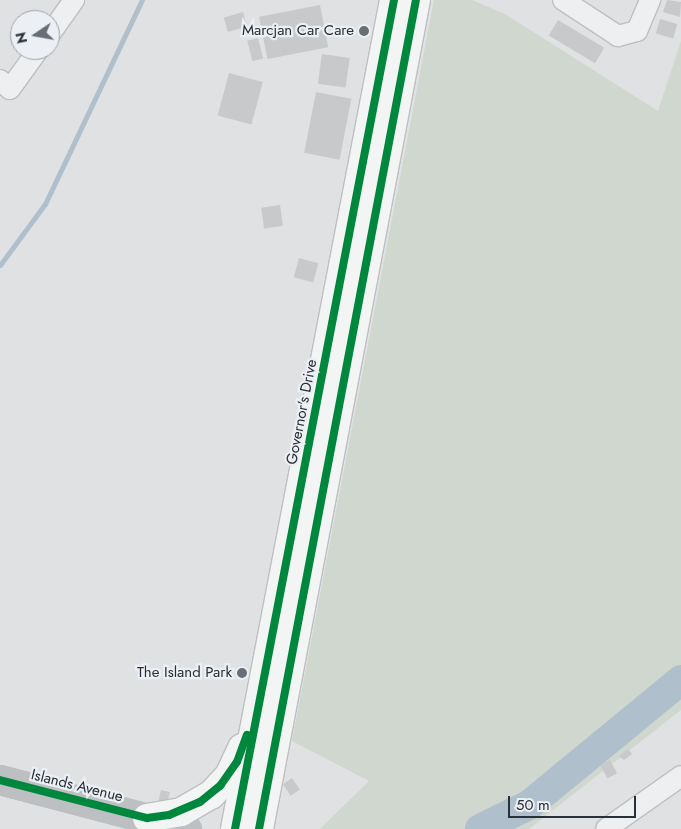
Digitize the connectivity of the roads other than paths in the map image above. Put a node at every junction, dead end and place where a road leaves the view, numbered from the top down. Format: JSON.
{"nodes":[{"id":1,"x":74,"y":0,"type":"edge"},
{"id":2,"x":394,"y":0,"type":"edge"},
{"id":3,"x":416,"y":0,"type":"edge"},
{"id":4,"x":563,"y":0,"type":"edge"},
{"id":5,"x":650,"y":0,"type":"edge"},
{"id":6,"x":60,"y":20,"type":"edge"},
{"id":7,"x":31,"y":60,"type":"edge"},
{"id":8,"x":0,"y":80,"type":"edge"},
{"id":9,"x":260,"y":700,"type":"junction"},
{"id":10,"x":681,"y":776,"type":"edge"},
{"id":11,"x":0,"y":780,"type":"edge"},
{"id":12,"x":147,"y":818,"type":"junction"},
{"id":13,"x":187,"y":829,"type":"edge"},
{"id":14,"x":235,"y":829,"type":"edge"},
{"id":15,"x":259,"y":829,"type":"edge"},
{"id":16,"x":606,"y":829,"type":"edge"}],
"edges":[{"from":1,"to":6,"type":"street"},
{"from":2,"to":9,"type":"highway","name":"Governor's Drive"},
{"from":3,"to":15,"type":"highway"},
{"from":4,"to":5,"type":"street"},
{"from":7,"to":8,"type":"street"},
{"from":9,"to":12,"type":"highway"},
{"from":9,"to":14,"type":"highway","name":"Governor's Drive"},
{"from":10,"to":16,"type":"street"},
{"from":11,"to":12,"type":"street","name":"Islands Avenue"},
{"from":12,"to":13,"type":"street","name":"Islands Avenue"}]}
